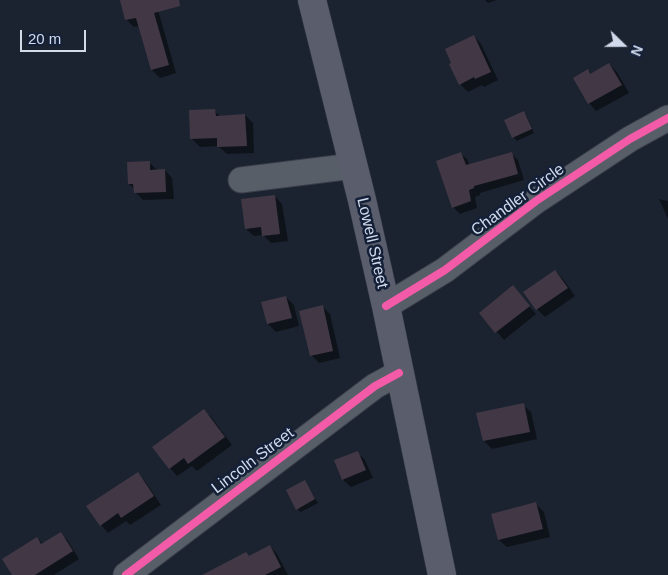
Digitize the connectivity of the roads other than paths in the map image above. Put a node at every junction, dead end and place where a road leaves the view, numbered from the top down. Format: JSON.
{"nodes":[{"id":1,"x":312,"y":0,"type":"edge"},
{"id":2,"x":668,"y":118,"type":"edge"},
{"id":3,"x":353,"y":166,"type":"junction"},
{"id":4,"x":241,"y":180,"type":"dead end"},
{"id":5,"x":386,"y":306,"type":"junction"},
{"id":6,"x":399,"y":373,"type":"junction"},
{"id":7,"x":126,"y":575,"type":"edge"},
{"id":8,"x":442,"y":575,"type":"edge"}],
"edges":[{"from":1,"to":3,"type":"main road","name":"Lowell Street"},
{"from":2,"to":5,"type":"street","name":"Chandler Circle"},
{"from":3,"to":4,"type":"street"},
{"from":3,"to":5,"type":"main road","name":"Lowell Street"},
{"from":5,"to":6,"type":"main road","name":"Lowell Street"},
{"from":6,"to":7,"type":"street","name":"Lincoln Street"},
{"from":6,"to":8,"type":"main road","name":"Lowell Street"}]}
